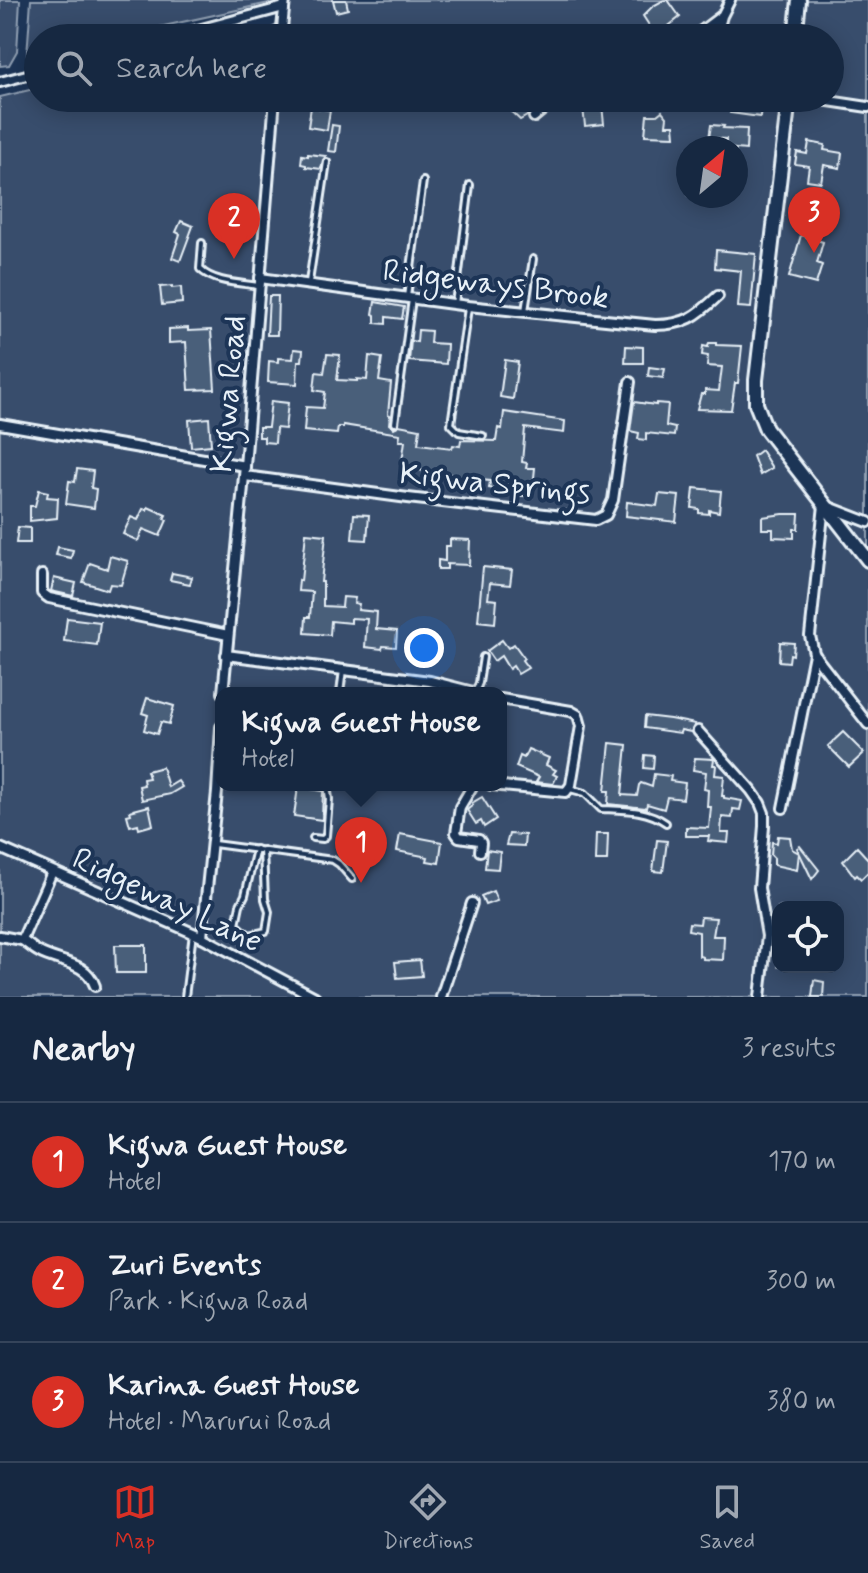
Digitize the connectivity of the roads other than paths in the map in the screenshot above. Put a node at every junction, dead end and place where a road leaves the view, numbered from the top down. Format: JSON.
{"nodes":[{"id":1,"x":730,"y":0,"type":"edge"},
{"id":2,"x":799,"y":0,"type":"edge"},
{"id":3,"x":284,"y":4,"type":"edge"},
{"id":4,"x":722,"y":16,"type":"junction"},
{"id":5,"x":216,"y":24,"type":"edge"},
{"id":6,"x":282,"y":24,"type":"edge"},
{"id":7,"x":711,"y":24,"type":"edge"},
{"id":8,"x":720,"y":24,"type":"edge"},
{"id":9,"x":796,"y":24,"type":"edge"},
{"id":10,"x":24,"y":76,"type":"edge"},
{"id":11,"x":0,"y":82,"type":"edge"},
{"id":12,"x":844,"y":103,"type":"edge"},
{"id":13,"x":868,"y":107,"type":"edge"},
{"id":14,"x":274,"y":112,"type":"edge"},
{"id":15,"x":540,"y":112,"type":"edge"},
{"id":16,"x":787,"y":112,"type":"edge"},
{"id":17,"x":534,"y":117,"type":"dead end"},
{"id":18,"x":327,"y":162,"type":"dead end"},
{"id":19,"x":423,"y":181,"type":"dead end"},
{"id":20,"x":470,"y":185,"type":"dead end"},
{"id":21,"x":202,"y":243,"type":"dead end"},
{"id":22,"x":533,"y":259,"type":"dead end"},
{"id":23,"x":260,"y":282,"type":"junction"},
{"id":24,"x":308,"y":285,"type":"junction"},
{"id":25,"x":718,"y":296,"type":"dead end"},
{"id":26,"x":410,"y":298,"type":"junction"},
{"id":27,"x":455,"y":304,"type":"junction"},
{"id":28,"x":468,"y":306,"type":"junction"},
{"id":29,"x":525,"y":311,"type":"junction"},
{"id":30,"x":630,"y":382,"type":"dead end"},
{"id":31,"x":395,"y":423,"type":"dead end"},
{"id":32,"x":0,"y":424,"type":"edge"},
{"id":33,"x":483,"y":436,"type":"dead end"},
{"id":34,"x":245,"y":471,"type":"junction"},
{"id":35,"x":824,"y":505,"type":"junction"},
{"id":36,"x":868,"y":522,"type":"edge"},
{"id":37,"x":868,"y":560,"type":"edge"},
{"id":38,"x":42,"y":575,"type":"dead end"},
{"id":39,"x":228,"y":635,"type":"junction"},
{"id":40,"x":814,"y":653,"type":"junction"},
{"id":41,"x":226,"y":655,"type":"junction"},
{"id":42,"x":483,"y":657,"type":"dead end"},
{"id":43,"x":343,"y":670,"type":"junction"},
{"id":44,"x":223,"y":687,"type":"edge"},
{"id":45,"x":341,"y":687,"type":"edge"},
{"id":46,"x":453,"y":687,"type":"edge"},
{"id":47,"x":478,"y":687,"type":"edge"},
{"id":48,"x":507,"y":700,"type":"edge"},
{"id":49,"x":868,"y":724,"type":"edge"},
{"id":50,"x":698,"y":731,"type":"dead end"},
{"id":51,"x":507,"y":787,"type":"edge"},
{"id":52,"x":570,"y":789,"type":"junction"},
{"id":53,"x":215,"y":791,"type":"edge"},
{"id":54,"x":328,"y":791,"type":"edge"},
{"id":55,"x":470,"y":791,"type":"edge"},
{"id":56,"x":783,"y":808,"type":"dead end"},
{"id":57,"x":666,"y":823,"type":"dead end"},
{"id":58,"x":313,"y":838,"type":"dead end"},
{"id":59,"x":211,"y":843,"type":"junction"},
{"id":60,"x":0,"y":848,"type":"edge"},
{"id":61,"x":256,"y":849,"type":"junction"},
{"id":62,"x":263,"y":850,"type":"junction"},
{"id":63,"x":480,"y":851,"type":"dead end"},
{"id":64,"x":52,"y":872,"type":"junction"},
{"id":65,"x":352,"y":879,"type":"dead end"},
{"id":66,"x":472,"y":903,"type":"dead end"},
{"id":67,"x":198,"y":935,"type":"junction"},
{"id":68,"x":0,"y":936,"type":"edge"},
{"id":69,"x":22,"y":940,"type":"junction"},
{"id":70,"x":95,"y":986,"type":"dead end"},
{"id":71,"x":185,"y":997,"type":"edge"},
{"id":72,"x":315,"y":997,"type":"edge"},
{"id":73,"x":441,"y":997,"type":"edge"},
{"id":74,"x":760,"y":997,"type":"edge"}],
"edges":[{"from":1,"to":4,"type":"street"},
{"from":2,"to":9,"type":"street"},
{"from":3,"to":5,"type":"street"},
{"from":3,"to":6,"type":"street"},
{"from":4,"to":7,"type":"street"},
{"from":4,"to":8,"type":"street"},
{"from":10,"to":11,"type":"street"},
{"from":12,"to":13,"type":"street"},
{"from":14,"to":23,"type":"street","name":"Kigwa Road"},
{"from":15,"to":17,"type":"street"},
{"from":16,"to":35,"type":"street"},
{"from":18,"to":24,"type":"lane"},
{"from":19,"to":26,"type":"lane"},
{"from":20,"to":27,"type":"lane"},
{"from":21,"to":23,"type":"lane"},
{"from":22,"to":29,"type":"lane"},
{"from":23,"to":24,"type":"street","name":"Ridgeways Brook"},
{"from":23,"to":34,"type":"street","name":"Kigwa Road"},
{"from":24,"to":26,"type":"street","name":"Ridgeways Brook"},
{"from":25,"to":29,"type":"street","name":"Ridgeways Brook"},
{"from":26,"to":27,"type":"street","name":"Ridgeways Brook"},
{"from":26,"to":31,"type":"lane"},
{"from":27,"to":28,"type":"street","name":"Ridgeways Brook"},
{"from":28,"to":29,"type":"street","name":"Ridgeways Brook"},
{"from":28,"to":33,"type":"lane"},
{"from":30,"to":34,"type":"street","name":"Kigwa Springs"},
{"from":32,"to":34,"type":"street"},
{"from":34,"to":39,"type":"street","name":"Kigwa Road"},
{"from":35,"to":36,"type":"street"},
{"from":35,"to":37,"type":"street"},
{"from":35,"to":40,"type":"street"},
{"from":38,"to":39,"type":"street"},
{"from":39,"to":41,"type":"street","name":"Kigwa Road"},
{"from":40,"to":49,"type":"street"},
{"from":40,"to":56,"type":"street"},
{"from":41,"to":43,"type":"street"},
{"from":41,"to":44,"type":"street","name":"Kigwa Road"},
{"from":42,"to":47,"type":"lane"},
{"from":43,"to":45,"type":"lane"},
{"from":43,"to":46,"type":"street"},
{"from":48,"to":52,"type":"street"},
{"from":50,"to":74,"type":"street"},
{"from":51,"to":52,"type":"street"},
{"from":52,"to":57,"type":"lane"},
{"from":53,"to":59,"type":"street"},
{"from":54,"to":58,"type":"lane"},
{"from":55,"to":63,"type":"street"},
{"from":59,"to":61,"type":"lane"},
{"from":59,"to":67,"type":"street"},
{"from":60,"to":64,"type":"street","name":"Ridgeway Lane"},
{"from":61,"to":62,"type":"lane"},
{"from":61,"to":62,"type":"lane"},
{"from":62,"to":65,"type":"lane"},
{"from":64,"to":67,"type":"street","name":"Ridgeway Lane"},
{"from":64,"to":69,"type":"street"},
{"from":66,"to":73,"type":"street"},
{"from":67,"to":71,"type":"lane"},
{"from":67,"to":72,"type":"street","name":"Ridgeway Lane"},
{"from":68,"to":69,"type":"street"},
{"from":69,"to":70,"type":"street"}]}
